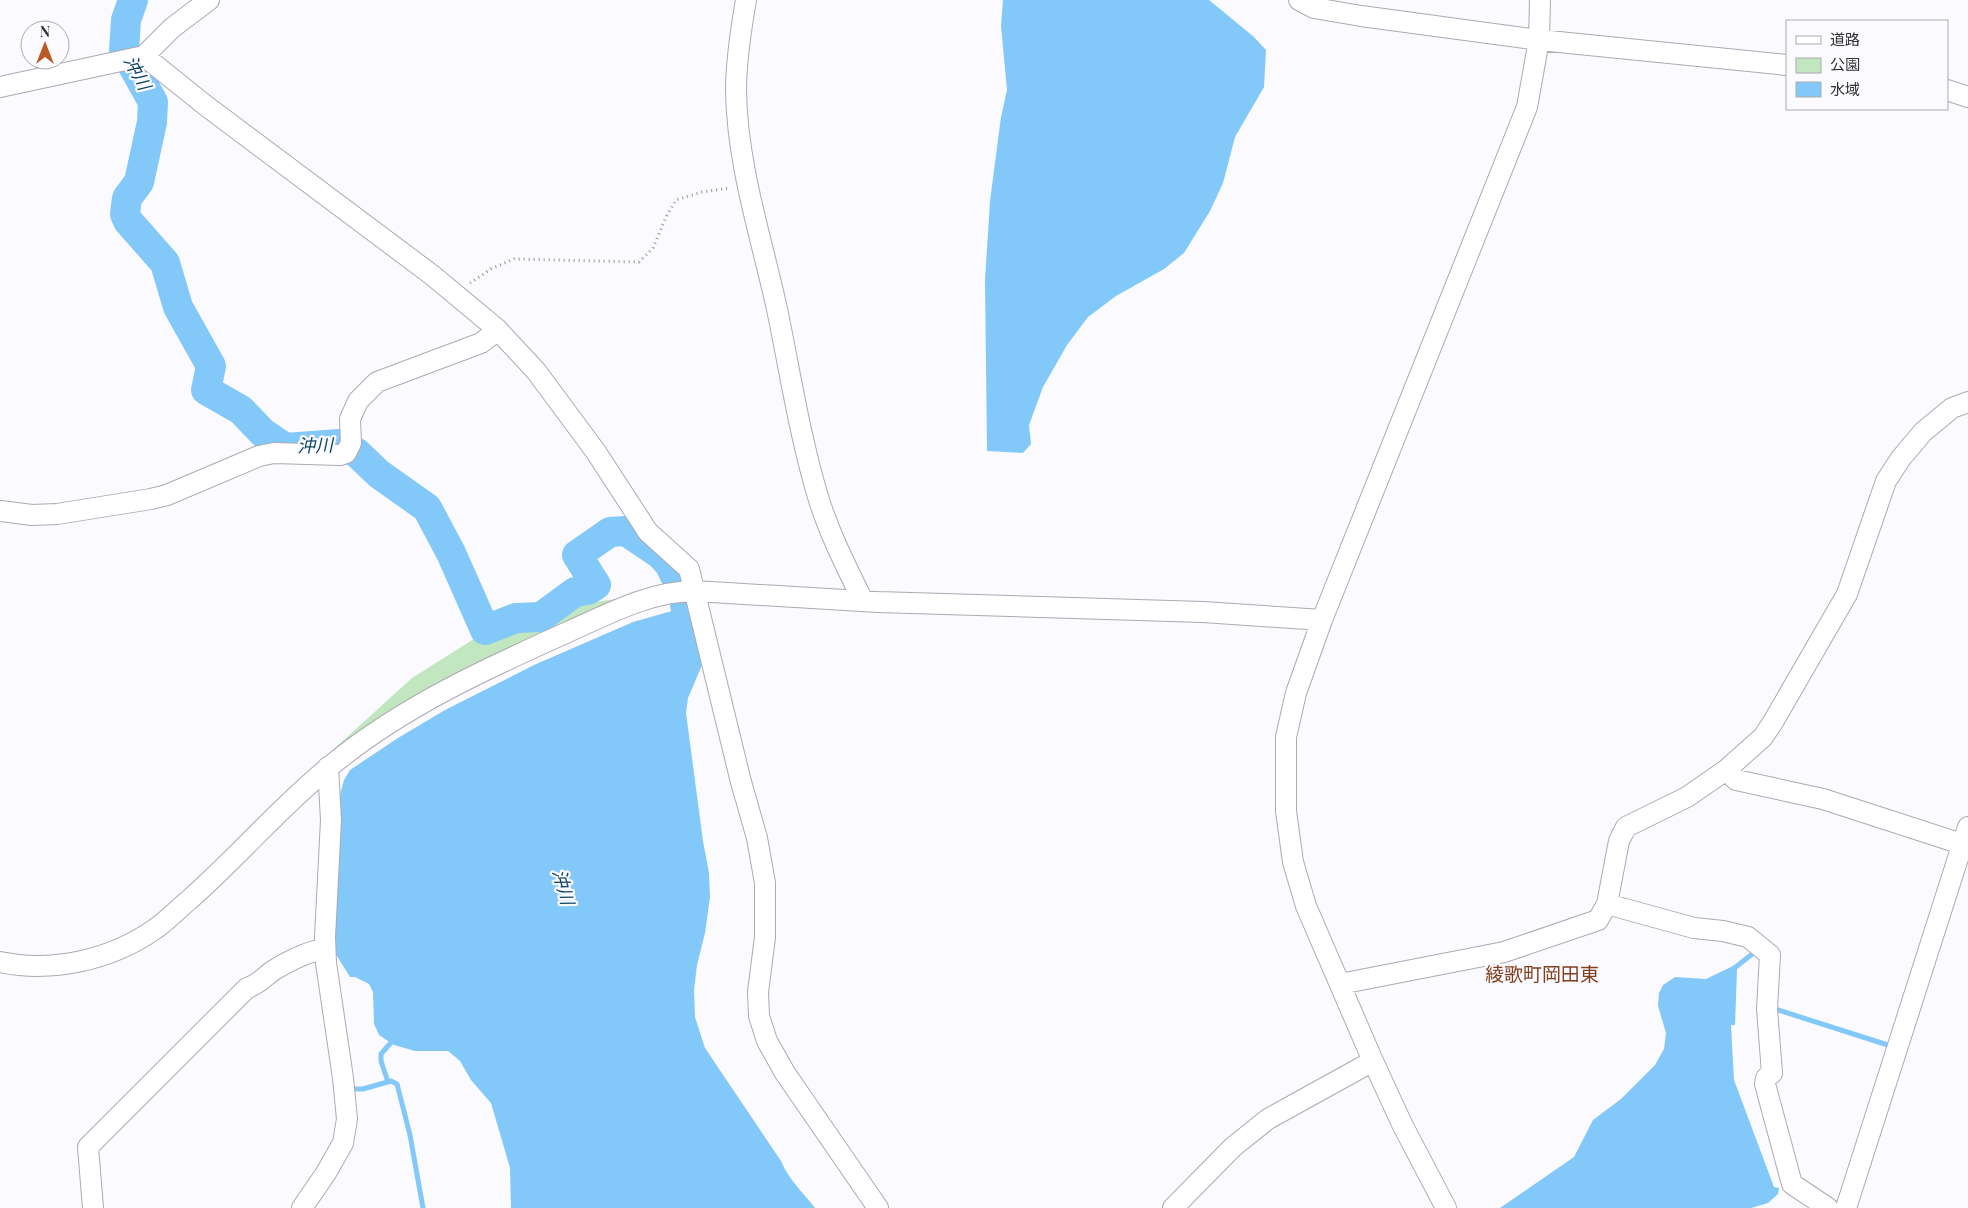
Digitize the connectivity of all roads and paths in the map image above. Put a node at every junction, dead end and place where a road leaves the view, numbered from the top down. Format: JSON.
{"nodes":[{"id":1,"x":209,"y":0,"type":"edge"},
{"id":2,"x":746,"y":0,"type":"edge"},
{"id":3,"x":1299,"y":0,"type":"edge"},
{"id":4,"x":1540,"y":0,"type":"edge"},
{"id":5,"x":1539,"y":40,"type":"junction"},
{"id":6,"x":134,"y":58,"type":"junction"},
{"id":7,"x":1786,"y":65,"type":"edge"},
{"id":8,"x":0,"y":87,"type":"edge"},
{"id":9,"x":1948,"y":90,"type":"edge"},
{"id":10,"x":1968,"y":96,"type":"edge"},
{"id":11,"x":748,"y":186,"type":"junction"},
{"id":12,"x":456,"y":294,"type":"junction"},
{"id":13,"x":498,"y":330,"type":"junction"},
{"id":14,"x":1968,"y":402,"type":"edge"},
{"id":15,"x":0,"y":511,"type":"edge"},
{"id":16,"x":695,"y":591,"type":"junction"},
{"id":17,"x":863,"y":600,"type":"junction"},
{"id":18,"x":1322,"y":620,"type":"junction"},
{"id":19,"x":328,"y":767,"type":"junction"},
{"id":20,"x":1726,"y":770,"type":"junction"},
{"id":21,"x":1966,"y":839,"type":"edge"},
{"id":22,"x":1607,"y":904,"type":"junction"},
{"id":23,"x":325,"y":949,"type":"junction"},
{"id":24,"x":0,"y":962,"type":"edge"},
{"id":25,"x":1340,"y":984,"type":"junction"},
{"id":26,"x":1372,"y":1061,"type":"junction"},
{"id":27,"x":93,"y":1208,"type":"edge"},
{"id":28,"x":302,"y":1208,"type":"edge"},
{"id":29,"x":878,"y":1208,"type":"edge"},
{"id":30,"x":1173,"y":1208,"type":"edge"},
{"id":31,"x":1446,"y":1208,"type":"edge"},
{"id":32,"x":1828,"y":1208,"type":"edge"},
{"id":33,"x":1846,"y":1208,"type":"edge"}],
"edges":[{"from":1,"to":6,"type":"street"},
{"from":2,"to":11,"type":"street"},
{"from":3,"to":5,"type":"street"},
{"from":4,"to":5,"type":"street"},
{"from":5,"to":7,"type":"street"},
{"from":5,"to":18,"type":"street"},
{"from":6,"to":8,"type":"street"},
{"from":6,"to":12,"type":"street"},
{"from":9,"to":10,"type":"street"},
{"from":11,"to":12,"type":"path"},
{"from":11,"to":17,"type":"street"},
{"from":12,"to":13,"type":"street"},
{"from":13,"to":15,"type":"street"},
{"from":13,"to":16,"type":"street"},
{"from":14,"to":20,"type":"street"},
{"from":16,"to":17,"type":"street"},
{"from":16,"to":19,"type":"street"},
{"from":16,"to":29,"type":"street"},
{"from":17,"to":18,"type":"street"},
{"from":18,"to":25,"type":"street"},
{"from":19,"to":23,"type":"street"},
{"from":19,"to":24,"type":"street"},
{"from":20,"to":21,"type":"street"},
{"from":20,"to":22,"type":"street"},
{"from":21,"to":33,"type":"street"},
{"from":22,"to":25,"type":"street"},
{"from":22,"to":32,"type":"street"},
{"from":23,"to":27,"type":"street"},
{"from":23,"to":28,"type":"street"},
{"from":25,"to":26,"type":"street"},
{"from":26,"to":30,"type":"street"},
{"from":26,"to":31,"type":"street"}]}
